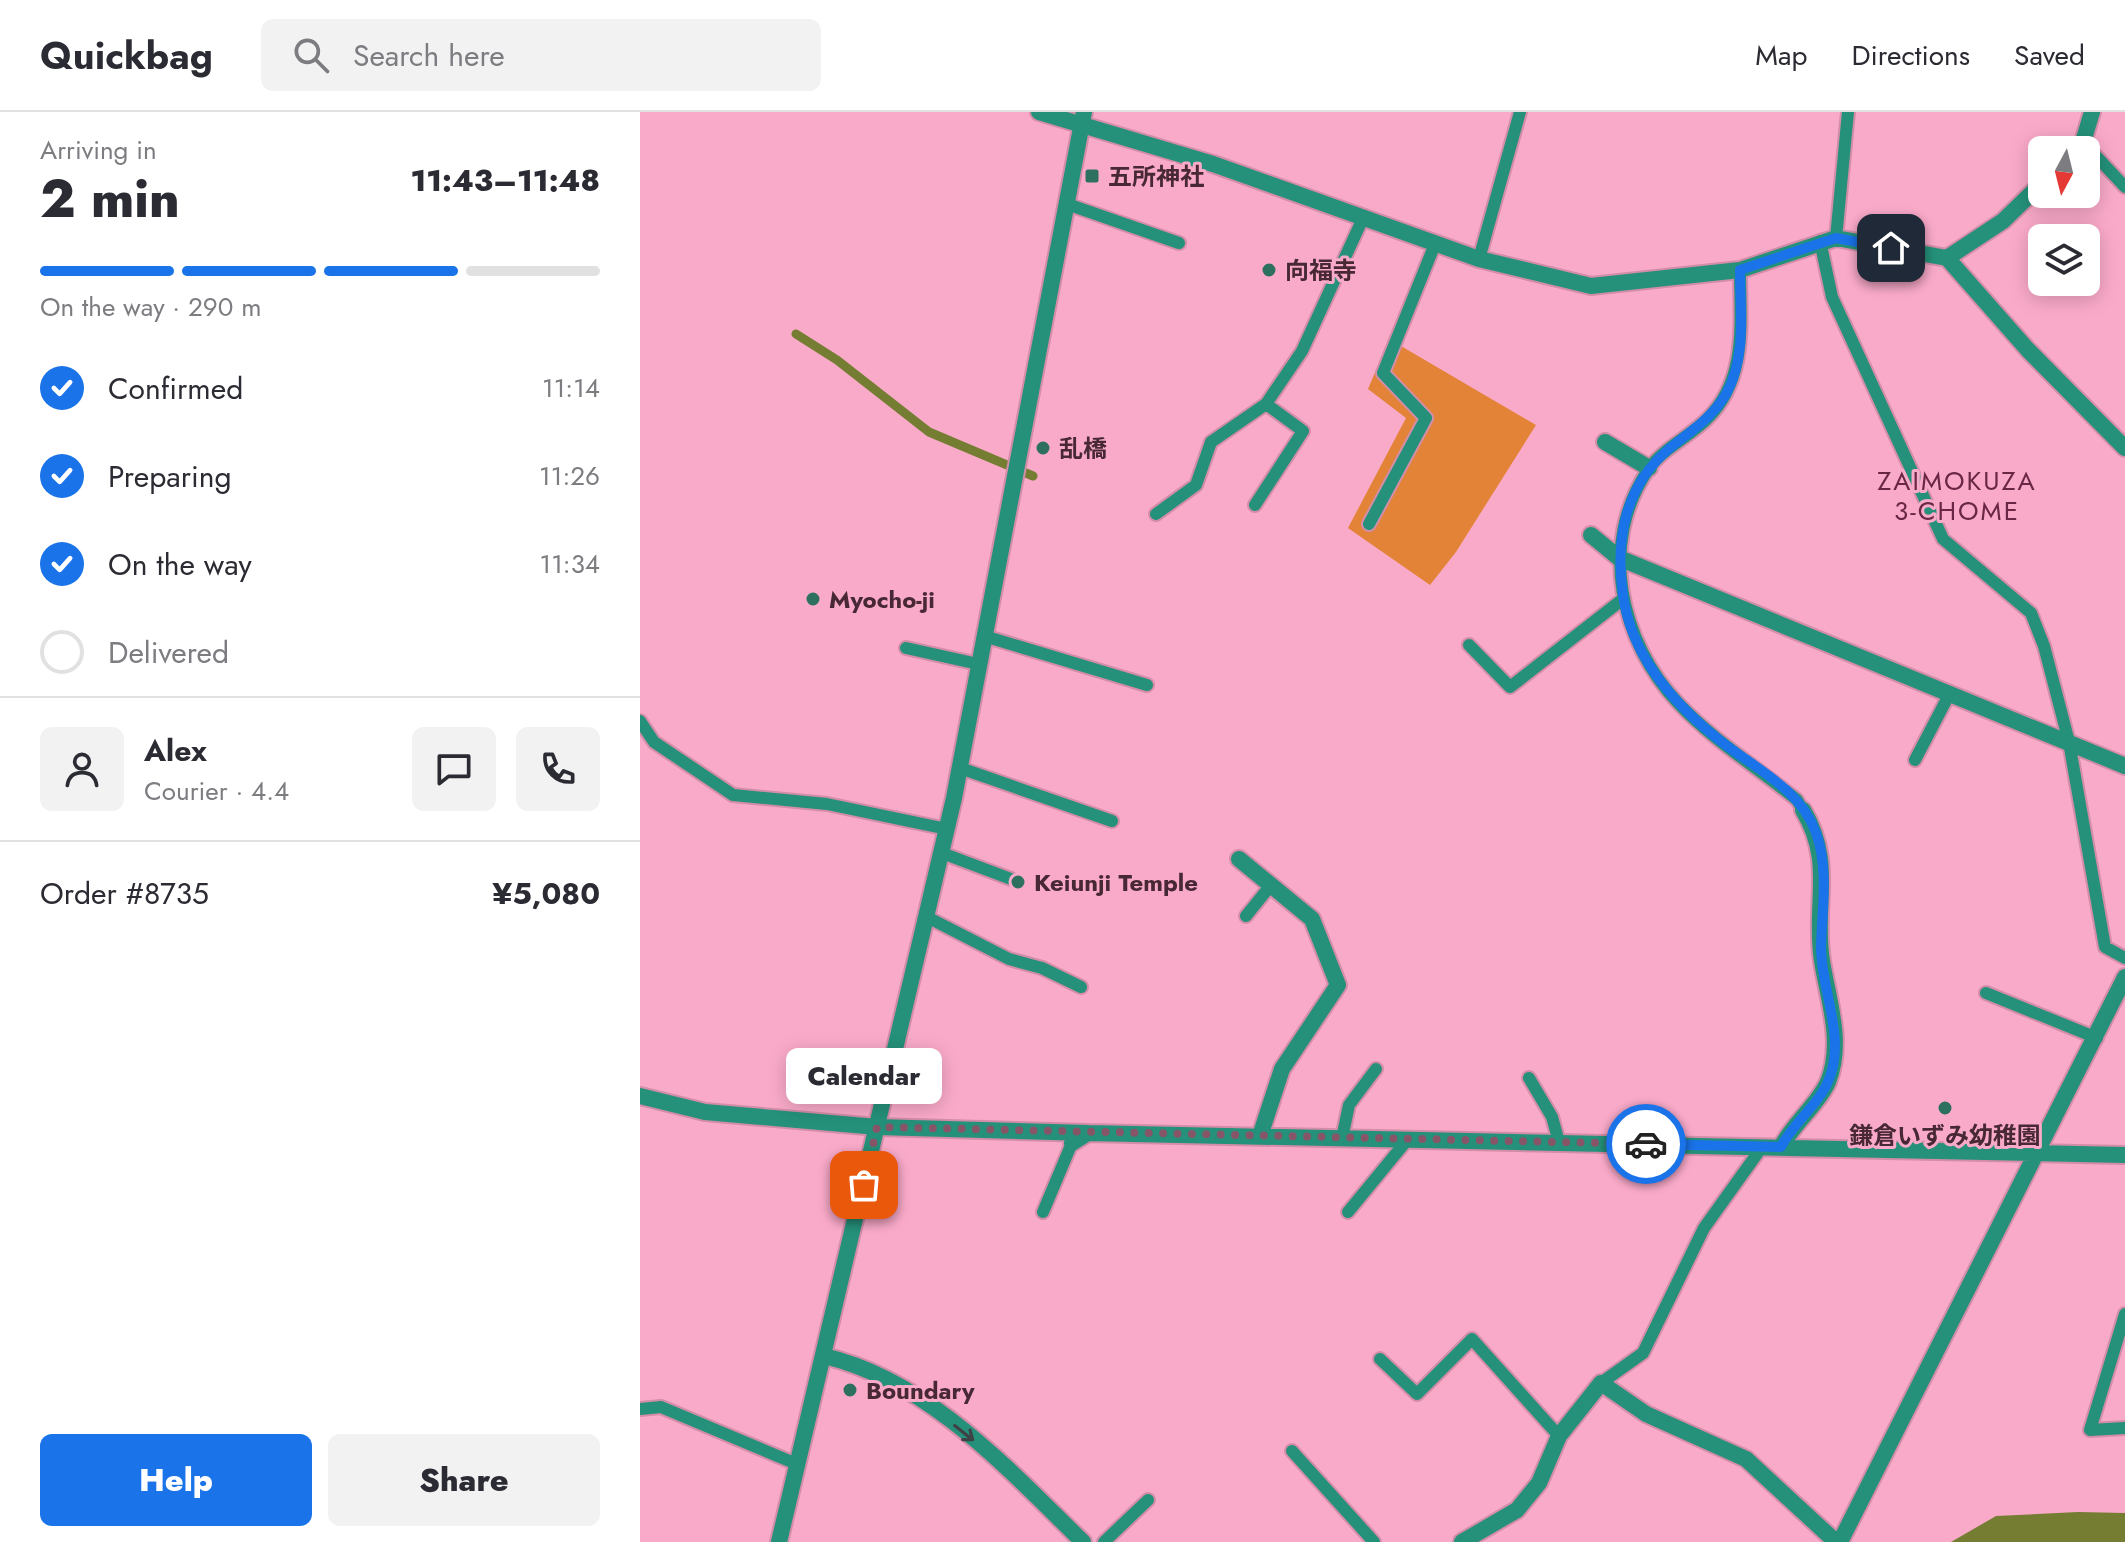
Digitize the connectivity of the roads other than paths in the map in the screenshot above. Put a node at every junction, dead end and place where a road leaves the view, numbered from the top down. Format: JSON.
{"nodes":[{"id":1,"x":1039,"y":112,"type":"edge"},
{"id":2,"x":1520,"y":112,"type":"edge"},
{"id":3,"x":1848,"y":112,"type":"edge"},
{"id":4,"x":2092,"y":112,"type":"edge"},
{"id":5,"x":1082,"y":119,"type":"edge"},
{"id":6,"x":2083,"y":136,"type":"edge"},
{"id":7,"x":2100,"y":165,"type":"edge"},
{"id":8,"x":2125,"y":187,"type":"edge"},
{"id":9,"x":2028,"y":197,"type":"edge"},
{"id":10,"x":1067,"y":204,"type":"junction"},
{"id":11,"x":1364,"y":216,"type":"junction"},
{"id":12,"x":1828,"y":239,"type":"junction"},
{"id":13,"x":1179,"y":243,"type":"dead end"},
{"id":14,"x":1435,"y":244,"type":"junction"},
{"id":15,"x":1947,"y":258,"type":"junction"},
{"id":16,"x":1479,"y":259,"type":"junction"},
{"id":17,"x":1740,"y":270,"type":"junction"},
{"id":18,"x":1266,"y":404,"type":"junction"},
{"id":19,"x":1605,"y":442,"type":"dead end"},
{"id":20,"x":2125,"y":448,"type":"edge"},
{"id":21,"x":1649,"y":468,"type":"junction"},
{"id":22,"x":1255,"y":505,"type":"dead end"},
{"id":23,"x":1156,"y":514,"type":"dead end"},
{"id":24,"x":1369,"y":524,"type":"dead end"},
{"id":25,"x":1591,"y":535,"type":"dead end"},
{"id":26,"x":1619,"y":558,"type":"junction"},
{"id":27,"x":1623,"y":599,"type":"junction"},
{"id":28,"x":984,"y":636,"type":"junction"},
{"id":29,"x":1469,"y":645,"type":"dead end"},
{"id":30,"x":906,"y":648,"type":"dead end"},
{"id":31,"x":978,"y":664,"type":"junction"},
{"id":32,"x":1147,"y":685,"type":"dead end"},
{"id":33,"x":1950,"y":693,"type":"junction"},
{"id":34,"x":640,"y":721,"type":"edge"},
{"id":35,"x":2069,"y":742,"type":"junction"},
{"id":36,"x":1915,"y":760,"type":"dead end"},
{"id":37,"x":2125,"y":766,"type":"edge"},
{"id":38,"x":960,"y":768,"type":"junction"},
{"id":39,"x":1803,"y":810,"type":"joint"},
{"id":40,"x":1112,"y":821,"type":"dead end"},
{"id":41,"x":947,"y":829,"type":"junction"},
{"id":42,"x":942,"y":853,"type":"junction"},
{"id":43,"x":1239,"y":859,"type":"dead end"},
{"id":44,"x":1011,"y":879,"type":"dead end"},
{"id":45,"x":1271,"y":885,"type":"junction"},
{"id":46,"x":1246,"y":916,"type":"dead end"},
{"id":47,"x":927,"y":917,"type":"junction"},
{"id":48,"x":2125,"y":958,"type":"edge"},
{"id":49,"x":2125,"y":977,"type":"edge"},
{"id":50,"x":1081,"y":987,"type":"dead end"},
{"id":51,"x":1986,"y":993,"type":"dead end"},
{"id":52,"x":2097,"y":1038,"type":"junction"},
{"id":53,"x":1376,"y":1069,"type":"dead end"},
{"id":54,"x":1529,"y":1078,"type":"dead end"},
{"id":55,"x":640,"y":1096,"type":"edge"},
{"id":56,"x":877,"y":1127,"type":"junction"},
{"id":57,"x":1088,"y":1133,"type":"junction"},
{"id":58,"x":1260,"y":1136,"type":"junction"},
{"id":59,"x":1342,"y":1138,"type":"junction"},
{"id":60,"x":1408,"y":1139,"type":"junction"},
{"id":61,"x":1559,"y":1142,"type":"junction"},
{"id":62,"x":1072,"y":1143,"type":"joint"},
{"id":63,"x":1762,"y":1147,"type":"junction"},
{"id":64,"x":1781,"y":1147,"type":"junction"},
{"id":65,"x":2040,"y":1151,"type":"junction"},
{"id":66,"x":2125,"y":1155,"type":"edge"},
{"id":67,"x":1043,"y":1212,"type":"dead end"},
{"id":68,"x":1348,"y":1212,"type":"dead end"},
{"id":69,"x":2125,"y":1314,"type":"edge"},
{"id":70,"x":824,"y":1356,"type":"junction"},
{"id":71,"x":1380,"y":1359,"type":"dead end"},
{"id":72,"x":1601,"y":1383,"type":"junction"},
{"id":73,"x":640,"y":1409,"type":"edge"},
{"id":74,"x":2125,"y":1428,"type":"edge"},
{"id":75,"x":1559,"y":1436,"type":"junction"},
{"id":76,"x":1292,"y":1451,"type":"dead end"},
{"id":77,"x":799,"y":1465,"type":"junction"},
{"id":78,"x":1148,"y":1500,"type":"dead end"},
{"id":79,"x":779,"y":1542,"type":"edge"},
{"id":80,"x":1083,"y":1542,"type":"edge"},
{"id":81,"x":1104,"y":1542,"type":"edge"},
{"id":82,"x":1374,"y":1542,"type":"edge"},
{"id":83,"x":1462,"y":1542,"type":"edge"},
{"id":84,"x":1838,"y":1542,"type":"edge"}],
"edges":[{"from":1,"to":5,"type":"street"},
{"from":2,"to":16,"type":"lane"},
{"from":3,"to":12,"type":"lane"},
{"from":4,"to":6,"type":"street"},
{"from":5,"to":10,"type":"street"},
{"from":5,"to":11,"type":"street"},
{"from":7,"to":8,"type":"lane"},
{"from":9,"to":15,"type":"street"},
{"from":10,"to":13,"type":"lane"},
{"from":10,"to":28,"type":"street"},
{"from":11,"to":14,"type":"street"},
{"from":11,"to":18,"type":"lane"},
{"from":12,"to":15,"type":"street"},
{"from":12,"to":17,"type":"street"},
{"from":12,"to":35,"type":"lane"},
{"from":14,"to":16,"type":"street"},
{"from":14,"to":24,"type":"lane"},
{"from":15,"to":20,"type":"street"},
{"from":16,"to":17,"type":"street"},
{"from":17,"to":21,"type":"lane"},
{"from":18,"to":22,"type":"lane"},
{"from":18,"to":23,"type":"lane"},
{"from":19,"to":21,"type":"street"},
{"from":21,"to":26,"type":"lane"},
{"from":25,"to":26,"type":"street"},
{"from":26,"to":27,"type":"lane"},
{"from":26,"to":33,"type":"street"},
{"from":27,"to":29,"type":"lane"},
{"from":27,"to":39,"type":"lane"},
{"from":28,"to":31,"type":"street"},
{"from":28,"to":32,"type":"lane"},
{"from":30,"to":31,"type":"lane"},
{"from":31,"to":38,"type":"street"},
{"from":33,"to":35,"type":"street"},
{"from":33,"to":36,"type":"lane"},
{"from":34,"to":41,"type":"lane"},
{"from":35,"to":37,"type":"street"},
{"from":35,"to":48,"type":"lane"},
{"from":38,"to":40,"type":"lane"},
{"from":38,"to":41,"type":"street"},
{"from":39,"to":64,"type":"street"},
{"from":41,"to":42,"type":"street"},
{"from":42,"to":44,"type":"lane"},
{"from":42,"to":47,"type":"street"},
{"from":43,"to":45,"type":"street"},
{"from":45,"to":46,"type":"lane"},
{"from":45,"to":58,"type":"street"},
{"from":47,"to":50,"type":"lane"},
{"from":47,"to":56,"type":"street"},
{"from":49,"to":52,"type":"street"},
{"from":51,"to":52,"type":"lane"},
{"from":52,"to":65,"type":"street"},
{"from":53,"to":59,"type":"lane"},
{"from":54,"to":61,"type":"lane"},
{"from":55,"to":56,"type":"street"},
{"from":56,"to":57,"type":"street"},
{"from":56,"to":70,"type":"street"},
{"from":57,"to":58,"type":"street"},
{"from":57,"to":62,"type":"street"},
{"from":58,"to":59,"type":"street"},
{"from":59,"to":60,"type":"street"},
{"from":60,"to":61,"type":"street"},
{"from":60,"to":68,"type":"lane"},
{"from":61,"to":63,"type":"street"},
{"from":62,"to":67,"type":"lane"},
{"from":63,"to":64,"type":"street"},
{"from":63,"to":72,"type":"lane"},
{"from":64,"to":65,"type":"street"},
{"from":65,"to":66,"type":"street"},
{"from":65,"to":84,"type":"street"},
{"from":69,"to":74,"type":"lane"},
{"from":70,"to":77,"type":"street"},
{"from":70,"to":80,"type":"street","one_way":true},
{"from":71,"to":75,"type":"lane"},
{"from":72,"to":75,"type":"street"},
{"from":72,"to":84,"type":"street"},
{"from":73,"to":77,"type":"lane"},
{"from":75,"to":83,"type":"street"},
{"from":76,"to":82,"type":"lane"},
{"from":77,"to":79,"type":"street"},
{"from":78,"to":81,"type":"lane"}]}
